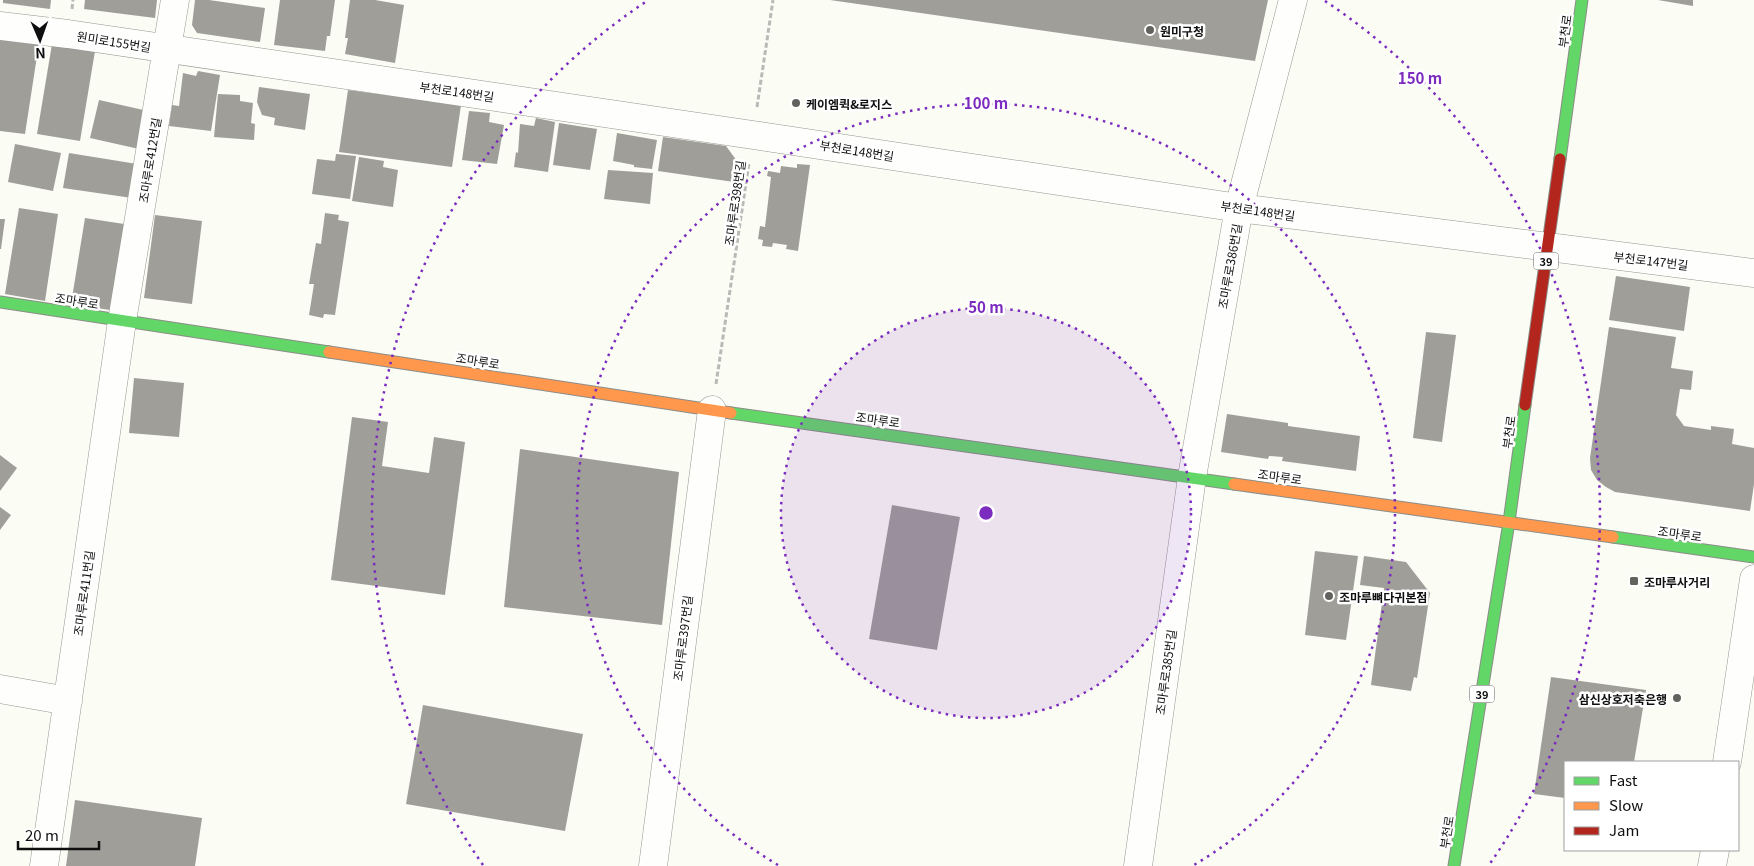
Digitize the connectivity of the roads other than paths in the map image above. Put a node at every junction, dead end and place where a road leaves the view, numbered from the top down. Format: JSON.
{"nodes":[{"id":1,"x":175,"y":0,"type":"edge"},
{"id":2,"x":1293,"y":0,"type":"edge"},
{"id":3,"x":1582,"y":0,"type":"edge"},
{"id":4,"x":0,"y":26,"type":"edge"},
{"id":5,"x":168,"y":49,"type":"junction"},
{"id":6,"x":1239,"y":208,"type":"junction"},
{"id":7,"x":1548,"y":248,"type":"junction"},
{"id":8,"x":1754,"y":273,"type":"edge"},
{"id":9,"x":0,"y":302,"type":"edge"},
{"id":10,"x":122,"y":321,"type":"junction"},
{"id":11,"x":712,"y":410,"type":"junction"},
{"id":12,"x":1192,"y":477,"type":"junction"},
{"id":13,"x":1509,"y":522,"type":"junction"},
{"id":14,"x":1754,"y":557,"type":"edge"},
{"id":15,"x":1754,"y":579,"type":"edge"},
{"id":16,"x":0,"y":689,"type":"edge"},
{"id":17,"x":68,"y":702,"type":"junction"},
{"id":18,"x":1728,"y":761,"type":"edge"},
{"id":19,"x":1715,"y":851,"type":"edge"},
{"id":20,"x":44,"y":866,"type":"edge"},
{"id":21,"x":653,"y":866,"type":"edge"},
{"id":22,"x":1138,"y":866,"type":"edge"},
{"id":23,"x":1454,"y":866,"type":"edge"},
{"id":24,"x":1712,"y":866,"type":"edge"}],
"edges":[{"from":1,"to":5,"type":"street","name":"조마루로412번길"},
{"from":2,"to":6,"type":"street","name":"조마루로386번길"},
{"from":3,"to":7,"type":"street","name":"부천로","number":"39"},
{"from":4,"to":5,"type":"street","name":"원미로155번길"},
{"from":5,"to":6,"type":"street","name":"부천로148번길"},
{"from":5,"to":10,"type":"street","name":"조마루로412번길"},
{"from":6,"to":7,"type":"street","name":"부천로148번길"},
{"from":6,"to":12,"type":"street","name":"조마루로386번길"},
{"from":7,"to":8,"type":"street","name":"부천로147번길"},
{"from":7,"to":13,"type":"street","name":"부천로","number":"39"},
{"from":9,"to":10,"type":"street","name":"조마루로"},
{"from":10,"to":11,"type":"street","name":"조마루로"},
{"from":10,"to":17,"type":"street","name":"조마루로411번길"},
{"from":11,"to":12,"type":"street","name":"조마루로"},
{"from":11,"to":21,"type":"street","name":"조마루로397번길"},
{"from":12,"to":13,"type":"street","name":"조마루로"},
{"from":12,"to":22,"type":"street","name":"조마루로385번길"},
{"from":13,"to":14,"type":"street","name":"조마루로"},
{"from":13,"to":23,"type":"street","name":"부천로","number":"39"},
{"from":15,"to":18,"type":"street"},
{"from":16,"to":17,"type":"street"},
{"from":17,"to":20,"type":"street","name":"조마루로411번길"},
{"from":19,"to":24,"type":"street"}]}
